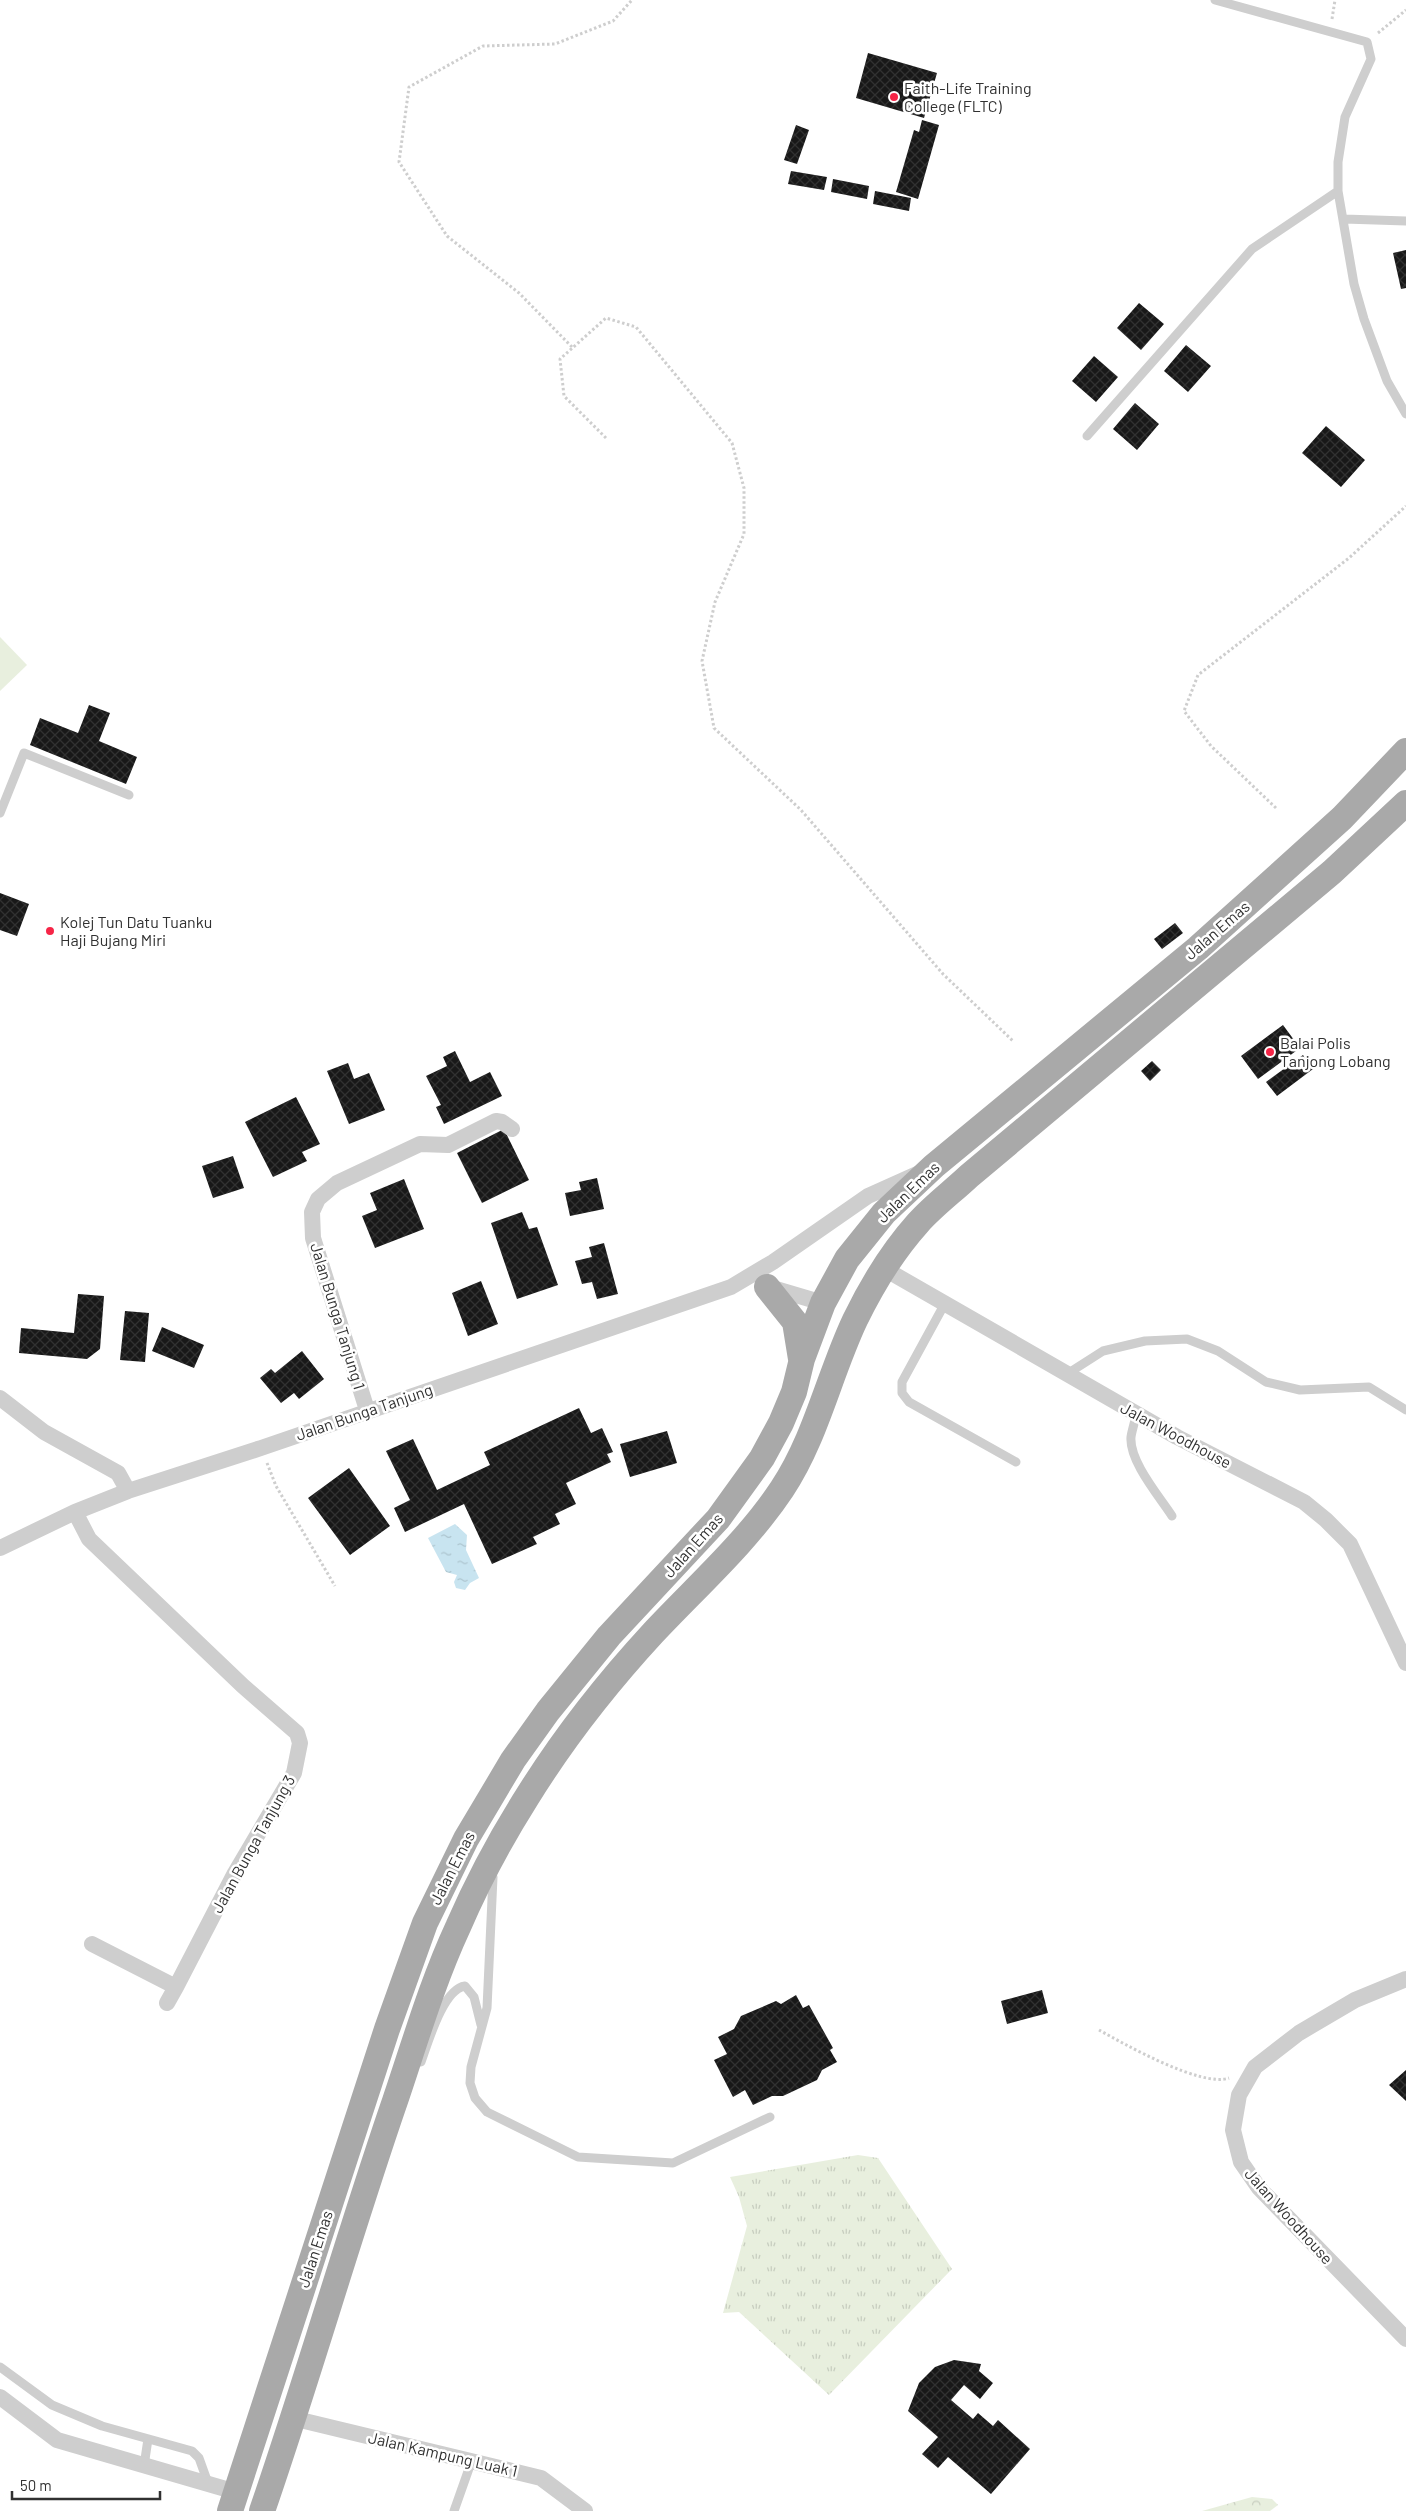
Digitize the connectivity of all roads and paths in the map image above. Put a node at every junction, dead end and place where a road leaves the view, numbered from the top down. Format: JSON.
{"nodes":[{"id":1,"x":632,"y":0,"type":"edge"},
{"id":2,"x":1215,"y":0,"type":"edge"},
{"id":3,"x":1335,"y":0,"type":"edge"},
{"id":4,"x":1406,"y":10,"type":"edge"},
{"id":5,"x":1330,"y":30,"type":"junction"},
{"id":6,"x":1368,"y":42,"type":"junction"},
{"id":7,"x":1338,"y":191,"type":"junction"},
{"id":8,"x":1344,"y":219,"type":"junction"},
{"id":9,"x":1406,"y":221,"type":"edge"},
{"id":10,"x":573,"y":348,"type":"junction"},
{"id":11,"x":1406,"y":414,"type":"edge"},
{"id":12,"x":1087,"y":436,"type":"dead end"},
{"id":13,"x":606,"y":438,"type":"dead end"},
{"id":14,"x":1406,"y":506,"type":"edge"},
{"id":15,"x":1406,"y":751,"type":"edge"},
{"id":16,"x":129,"y":795,"type":"dead end"},
{"id":17,"x":1406,"y":803,"type":"edge"},
{"id":18,"x":1276,"y":808,"type":"dead end"},
{"id":19,"x":0,"y":813,"type":"edge"},
{"id":20,"x":1397,"y":820,"type":"edge"},
{"id":21,"x":1013,"y":1041,"type":"dead end"},
{"id":22,"x":512,"y":1128,"type":"dead end"},
{"id":23,"x":934,"y":1166,"type":"junction"},
{"id":24,"x":883,"y":1268,"type":"junction"},
{"id":25,"x":731,"y":1287,"type":"junction"},
{"id":26,"x":767,"y":1287,"type":"junction"},
{"id":27,"x":823,"y":1303,"type":"junction"},
{"id":28,"x":944,"y":1304,"type":"junction"},
{"id":29,"x":802,"y":1359,"type":"junction"},
{"id":30,"x":1067,"y":1374,"type":"junction"},
{"id":31,"x":0,"y":1398,"type":"edge"},
{"id":32,"x":367,"y":1410,"type":"junction"},
{"id":33,"x":1406,"y":1410,"type":"edge"},
{"id":34,"x":1136,"y":1414,"type":"junction"},
{"id":35,"x":261,"y":1448,"type":"junction"},
{"id":36,"x":1016,"y":1462,"type":"dead end"},
{"id":37,"x":128,"y":1491,"type":"junction"},
{"id":38,"x":75,"y":1512,"type":"junction"},
{"id":39,"x":1172,"y":1516,"type":"dead end"},
{"id":40,"x":0,"y":1548,"type":"edge"},
{"id":41,"x":335,"y":1586,"type":"dead end"},
{"id":42,"x":1406,"y":1663,"type":"edge"},
{"id":43,"x":495,"y":1853,"type":"junction"},
{"id":44,"x":92,"y":1944,"type":"dead end"},
{"id":45,"x":1406,"y":1979,"type":"edge"},
{"id":46,"x":176,"y":1987,"type":"junction"},
{"id":47,"x":167,"y":2003,"type":"dead end"},
{"id":48,"x":481,"y":2028,"type":"junction"},
{"id":49,"x":1099,"y":2030,"type":"dead end"},
{"id":50,"x":1255,"y":2067,"type":"junction"},
{"id":51,"x":417,"y":2073,"type":"dead end"},
{"id":52,"x":406,"y":2098,"type":"dead end"},
{"id":53,"x":770,"y":2117,"type":"dead end"},
{"id":54,"x":370,"y":2172,"type":"junction"},
{"id":55,"x":1406,"y":2339,"type":"edge"},
{"id":56,"x":0,"y":2367,"type":"edge"},
{"id":57,"x":0,"y":2398,"type":"edge"},
{"id":58,"x":292,"y":2418,"type":"junction"},
{"id":59,"x":148,"y":2439,"type":"junction"},
{"id":60,"x":472,"y":2460,"type":"junction"},
{"id":61,"x":144,"y":2466,"type":"junction"},
{"id":62,"x":208,"y":2483,"type":"junction"},
{"id":63,"x":233,"y":2502,"type":"edge"},
{"id":64,"x":262,"y":2511,"type":"edge"},
{"id":65,"x":454,"y":2511,"type":"edge"},
{"id":66,"x":585,"y":2511,"type":"edge"}],
"edges":[{"from":1,"to":10,"type":"path"},
{"from":2,"to":5,"type":"lane"},
{"from":3,"to":5,"type":"path"},
{"from":4,"to":6,"type":"path"},
{"from":5,"to":6,"type":"lane"},
{"from":6,"to":7,"type":"lane"},
{"from":7,"to":8,"type":"lane"},
{"from":7,"to":12,"type":"lane"},
{"from":8,"to":9,"type":"lane"},
{"from":8,"to":11,"type":"lane"},
{"from":10,"to":13,"type":"path"},
{"from":10,"to":21,"type":"path"},
{"from":14,"to":18,"type":"path"},
{"from":15,"to":23,"type":"main road","name":"Jalan Emas"},
{"from":16,"to":19,"type":"lane"},
{"from":17,"to":20,"type":"main road","name":"Jalan Emas"},
{"from":20,"to":24,"type":"main road","name":"Jalan Emas"},
{"from":22,"to":32,"type":"street","name":"Jalan Bunga Tanjung 1"},
{"from":23,"to":25,"type":"street"},
{"from":23,"to":27,"type":"main road","name":"Jalan Emas"},
{"from":24,"to":27,"type":"main road"},
{"from":24,"to":28,"type":"street","name":"Jalan Woodhouse"},
{"from":24,"to":43,"type":"main road","name":"Jalan Emas"},
{"from":25,"to":26,"type":"street"},
{"from":25,"to":32,"type":"street","name":"Jalan Bunga Tanjung"},
{"from":26,"to":27,"type":"street"},
{"from":26,"to":29,"type":"main road"},
{"from":27,"to":29,"type":"main road","name":"Jalan Emas"},
{"from":28,"to":30,"type":"street","name":"Jalan Woodhouse"},
{"from":28,"to":36,"type":"lane"},
{"from":29,"to":63,"type":"main road","name":"Jalan Emas"},
{"from":30,"to":33,"type":"lane"},
{"from":30,"to":34,"type":"street","name":"Jalan Woodhouse"},
{"from":31,"to":37,"type":"street"},
{"from":32,"to":35,"type":"street","name":"Jalan Bunga Tanjung"},
{"from":34,"to":39,"type":"lane"},
{"from":34,"to":42,"type":"street","name":"Jalan Woodhouse"},
{"from":35,"to":37,"type":"street","name":"Jalan Bunga Tanjung"},
{"from":35,"to":41,"type":"path"},
{"from":37,"to":38,"type":"street","name":"Jalan Bunga Tanjung"},
{"from":38,"to":40,"type":"street","name":"Jalan Bunga Tanjung"},
{"from":38,"to":46,"type":"street","name":"Jalan Bunga Tanjung 3"},
{"from":43,"to":48,"type":"lane"},
{"from":43,"to":54,"type":"main road","name":"Jalan Emas"},
{"from":44,"to":46,"type":"street"},
{"from":45,"to":50,"type":"street","name":"Jalan Woodhouse"},
{"from":46,"to":47,"type":"street","name":"Jalan Bunga Tanjung 3"},
{"from":48,"to":51,"type":"lane"},
{"from":48,"to":53,"type":"lane"},
{"from":49,"to":50,"type":"path"},
{"from":50,"to":55,"type":"street","name":"Jalan Woodhouse"},
{"from":52,"to":54,"type":"lane"},
{"from":54,"to":58,"type":"main road","name":"Jalan Emas"},
{"from":56,"to":59,"type":"lane"},
{"from":57,"to":61,"type":"street"},
{"from":58,"to":60,"type":"street","name":"Jalan Kampung Luak 1"},
{"from":58,"to":64,"type":"main road","name":"Jalan Emas"},
{"from":59,"to":61,"type":"lane"},
{"from":59,"to":62,"type":"lane"},
{"from":60,"to":65,"type":"lane"},
{"from":60,"to":66,"type":"street","name":"Jalan Kampung Luak 1"},
{"from":61,"to":62,"type":"street"},
{"from":62,"to":63,"type":"street"}]}
